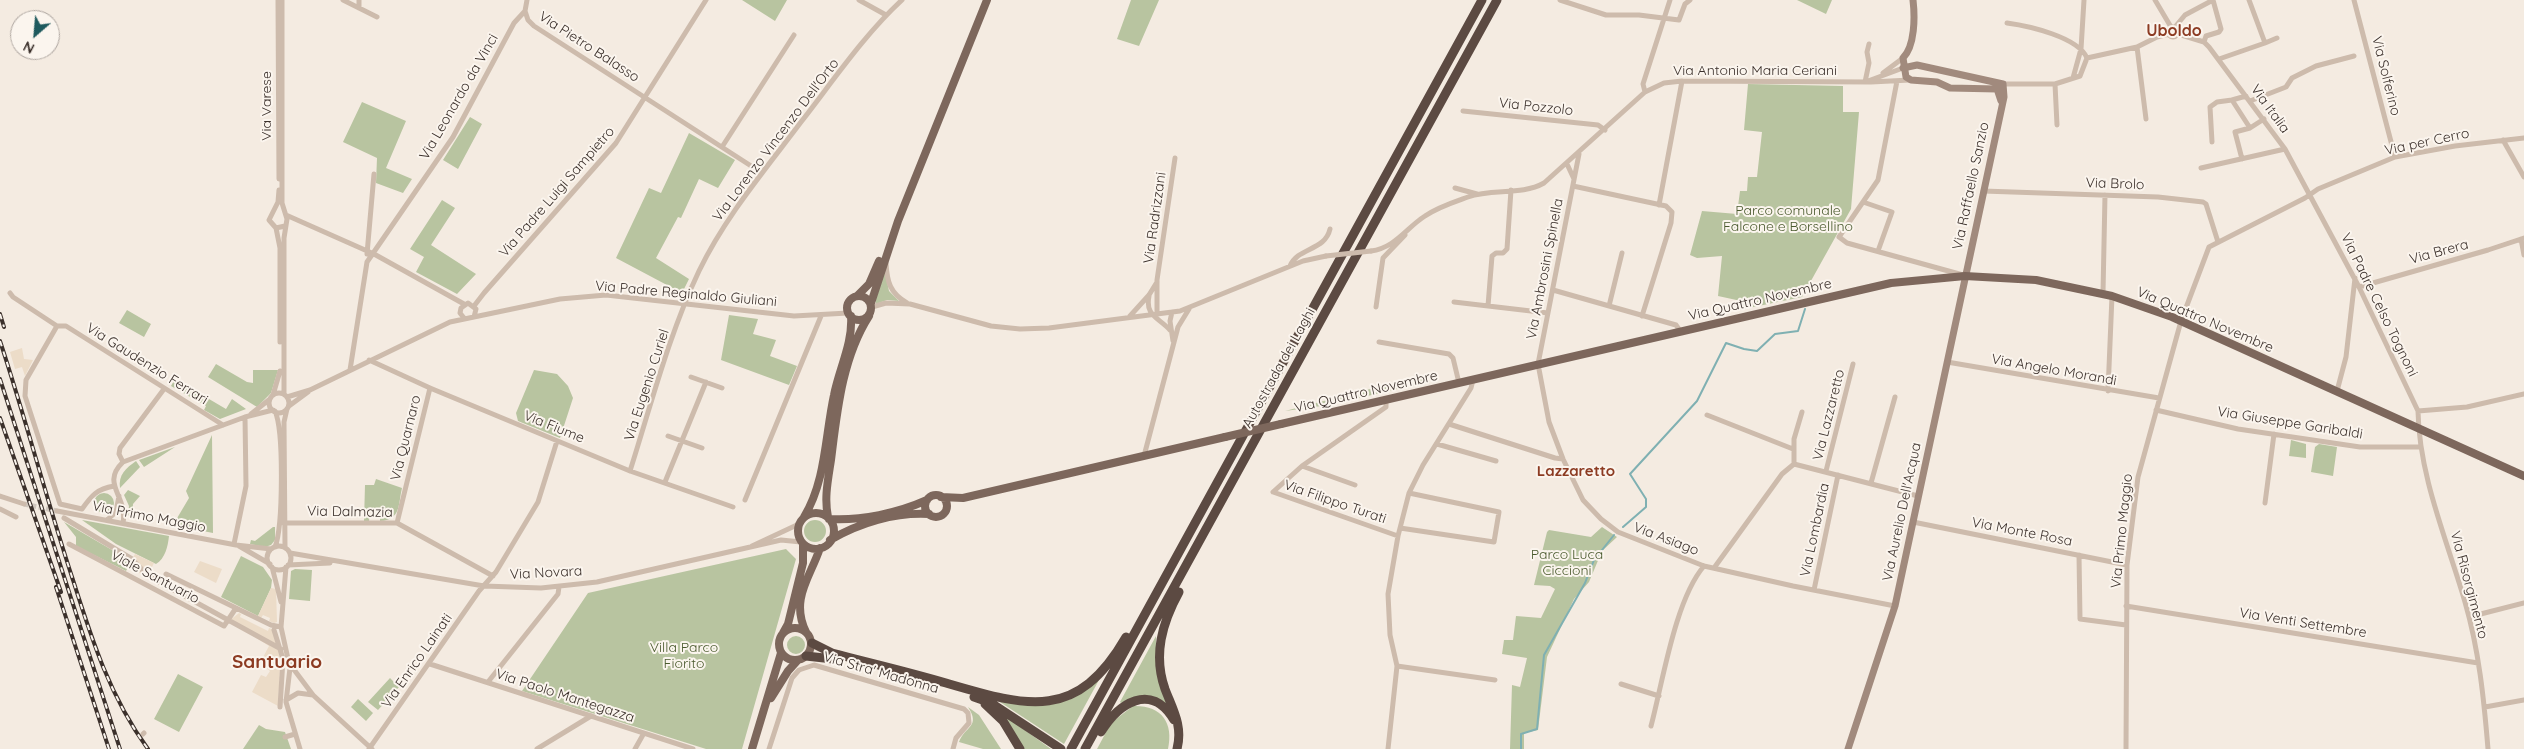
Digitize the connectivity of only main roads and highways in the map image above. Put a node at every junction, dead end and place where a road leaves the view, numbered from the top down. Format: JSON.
{"nodes":[{"id":1,"x":987,"y":0,"type":"edge"},
{"id":2,"x":1482,"y":0,"type":"edge"},
{"id":3,"x":1497,"y":0,"type":"edge"},
{"id":4,"x":898,"y":221,"type":"junction"},
{"id":5,"x":858,"y":296,"type":"junction"},
{"id":6,"x":870,"y":309,"type":"junction"},
{"id":7,"x":850,"y":315,"type":"junction"},
{"id":8,"x":2524,"y":476,"type":"edge"},
{"id":9,"x":941,"y":497,"type":"junction"},
{"id":10,"x":963,"y":498,"type":"junction"},
{"id":11,"x":927,"y":500,"type":"junction"},
{"id":12,"x":946,"y":509,"type":"junction"},
{"id":13,"x":929,"y":514,"type":"junction"},
{"id":14,"x":828,"y":518,"type":"junction"},
{"id":15,"x":801,"y":521,"type":"junction"},
{"id":16,"x":830,"y":540,"type":"junction"},
{"id":17,"x":802,"y":543,"type":"junction"},
{"id":18,"x":1199,"y":544,"type":"junction"},
{"id":19,"x":820,"y":548,"type":"junction"},
{"id":20,"x":1150,"y":605,"type":"junction"},
{"id":21,"x":806,"y":632,"type":"junction"},
{"id":22,"x":783,"y":634,"type":"junction"},
{"id":23,"x":812,"y":643,"type":"junction"},
{"id":24,"x":781,"y":652,"type":"junction"},
{"id":25,"x":806,"y":656,"type":"junction"},
{"id":26,"x":797,"y":661,"type":"junction"},
{"id":27,"x":965,"y":692,"type":"junction"},
{"id":28,"x":763,"y":713,"type":"junction"},
{"id":29,"x":1179,"y":731,"type":"junction"},
{"id":30,"x":1060,"y":748,"type":"edge"},
{"id":31,"x":752,"y":749,"type":"edge"},
{"id":32,"x":1020,"y":749,"type":"edge"},
{"id":33,"x":1071,"y":749,"type":"edge"},
{"id":34,"x":1085,"y":749,"type":"edge"},
{"id":35,"x":1090,"y":749,"type":"edge"},
{"id":36,"x":1177,"y":749,"type":"edge"}],
"edges":[{"from":1,"to":4,"type":"main road"},
{"from":2,"to":20,"type":"highway","name":"Autostrada dei Laghi"},
{"from":3,"to":18,"type":"highway","name":"Autostrada dei Laghi"},
{"from":4,"to":5,"type":"main road"},
{"from":4,"to":6,"type":"main road"},
{"from":5,"to":6,"type":"main road"},
{"from":5,"to":7,"type":"main road"},
{"from":6,"to":7,"type":"main road"},
{"from":6,"to":14,"type":"main road"},
{"from":7,"to":15,"type":"main road"},
{"from":8,"to":10,"type":"main road","name":"Via Quattro Novembre","bridge":true},
{"from":9,"to":10,"type":"main road"},
{"from":9,"to":11,"type":"main road"},
{"from":9,"to":12,"type":"main road"},
{"from":10,"to":12,"type":"main road"},
{"from":11,"to":13,"type":"main road"},
{"from":11,"to":14,"type":"main road"},
{"from":12,"to":13,"type":"main road"},
{"from":13,"to":16,"type":"main road"},
{"from":14,"to":15,"type":"main road"},
{"from":14,"to":16,"type":"main road"},
{"from":15,"to":17,"type":"main road"},
{"from":16,"to":19,"type":"main road"},
{"from":17,"to":19,"type":"main road"},
{"from":17,"to":22,"type":"main road"},
{"from":18,"to":29,"type":"highway"},
{"from":18,"to":34,"type":"highway","name":"Autostrada dei Laghi"},
{"from":19,"to":21,"type":"main road"},
{"from":20,"to":27,"type":"highway"},
{"from":20,"to":33,"type":"highway","name":"Autostrada dei Laghi"},
{"from":21,"to":22,"type":"main road"},
{"from":21,"to":23,"type":"main road"},
{"from":22,"to":24,"type":"main road"},
{"from":23,"to":25,"type":"main road"},
{"from":23,"to":27,"type":"highway"},
{"from":24,"to":26,"type":"main road"},
{"from":24,"to":28,"type":"main road"},
{"from":25,"to":26,"type":"main road"},
{"from":25,"to":27,"type":"highway"},
{"from":26,"to":28,"type":"main road"},
{"from":27,"to":30,"type":"highway"},
{"from":27,"to":32,"type":"highway"},
{"from":28,"to":31,"type":"main road"},
{"from":29,"to":35,"type":"highway"},
{"from":29,"to":36,"type":"highway"}]}
